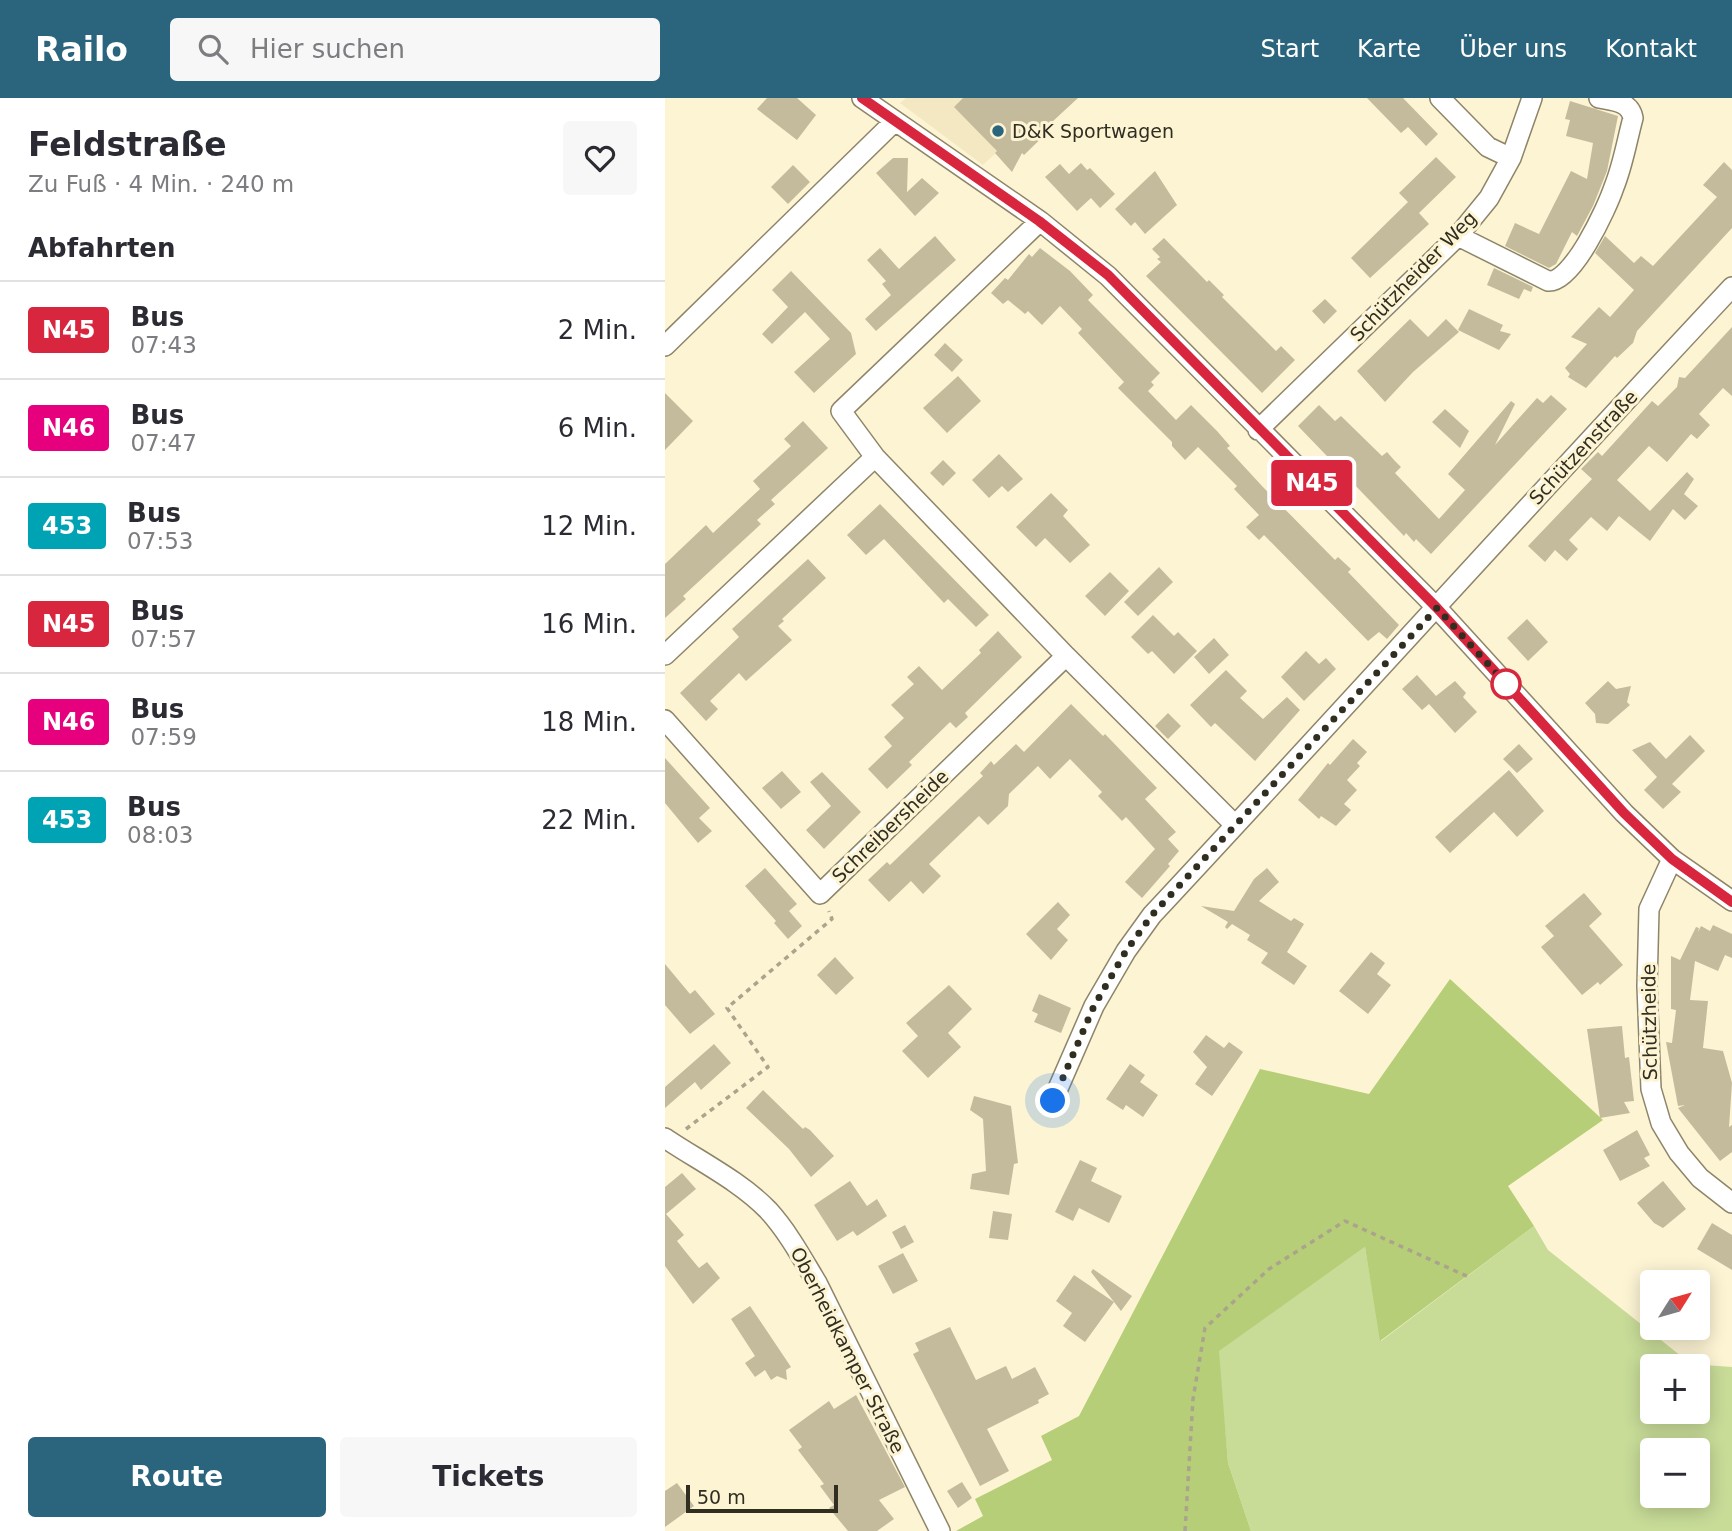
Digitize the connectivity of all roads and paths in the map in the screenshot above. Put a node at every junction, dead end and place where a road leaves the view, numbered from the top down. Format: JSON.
{"nodes":[{"id":1,"x":862,"y":98,"type":"edge"},
{"id":2,"x":1440,"y":98,"type":"edge"},
{"id":3,"x":1532,"y":98,"type":"edge"},
{"id":4,"x":1599,"y":98,"type":"edge"},
{"id":5,"x":895,"y":121,"type":"junction"},
{"id":6,"x":1511,"y":158,"type":"junction"},
{"id":7,"x":1039,"y":221,"type":"junction"},
{"id":8,"x":1458,"y":236,"type":"junction"},
{"id":9,"x":1732,"y":287,"type":"edge"},
{"id":10,"x":665,"y":346,"type":"edge"},
{"id":11,"x":1258,"y":430,"type":"junction"},
{"id":12,"x":875,"y":457,"type":"junction"},
{"id":13,"x":1437,"y":608,"type":"junction"},
{"id":14,"x":665,"y":655,"type":"edge"},
{"id":15,"x":1066,"y":656,"type":"junction"},
{"id":16,"x":665,"y":720,"type":"edge"},
{"id":17,"x":1235,"y":825,"type":"junction"},
{"id":18,"x":1672,"y":859,"type":"junction"},
{"id":19,"x":820,"y":894,"type":"junction"},
{"id":20,"x":1732,"y":901,"type":"edge"},
{"id":21,"x":1053,"y":1101,"type":"dead end"},
{"id":22,"x":698,"y":1119,"type":"dead end"},
{"id":23,"x":665,"y":1138,"type":"edge"},
{"id":24,"x":1732,"y":1203,"type":"edge"},
{"id":25,"x":1471,"y":1278,"type":"dead end"},
{"id":26,"x":940,"y":1531,"type":"edge"},
{"id":27,"x":1185,"y":1531,"type":"edge"}],
"edges":[{"from":1,"to":5,"type":"street"},
{"from":2,"to":6,"type":"street"},
{"from":3,"to":6,"type":"street","name":"Schützheider Weg"},
{"from":4,"to":8,"type":"street"},
{"from":5,"to":7,"type":"street"},
{"from":5,"to":10,"type":"street"},
{"from":6,"to":8,"type":"street","name":"Schützheider Weg"},
{"from":7,"to":11,"type":"street"},
{"from":7,"to":12,"type":"street"},
{"from":8,"to":11,"type":"street","name":"Schützheider Weg"},
{"from":9,"to":13,"type":"street","name":"Schützenstraße"},
{"from":11,"to":13,"type":"street"},
{"from":12,"to":14,"type":"street"},
{"from":12,"to":15,"type":"street"},
{"from":13,"to":17,"type":"street"},
{"from":13,"to":18,"type":"street"},
{"from":15,"to":17,"type":"street"},
{"from":15,"to":19,"type":"street","name":"Schreibersheide"},
{"from":16,"to":19,"type":"street","name":"Schreibersheide"},
{"from":17,"to":21,"type":"street"},
{"from":18,"to":20,"type":"street"},
{"from":18,"to":24,"type":"street","name":"Schützheide"},
{"from":19,"to":22,"type":"path"},
{"from":23,"to":26,"type":"street","name":"Oberheidkamper Straße"},
{"from":25,"to":27,"type":"path"}]}
